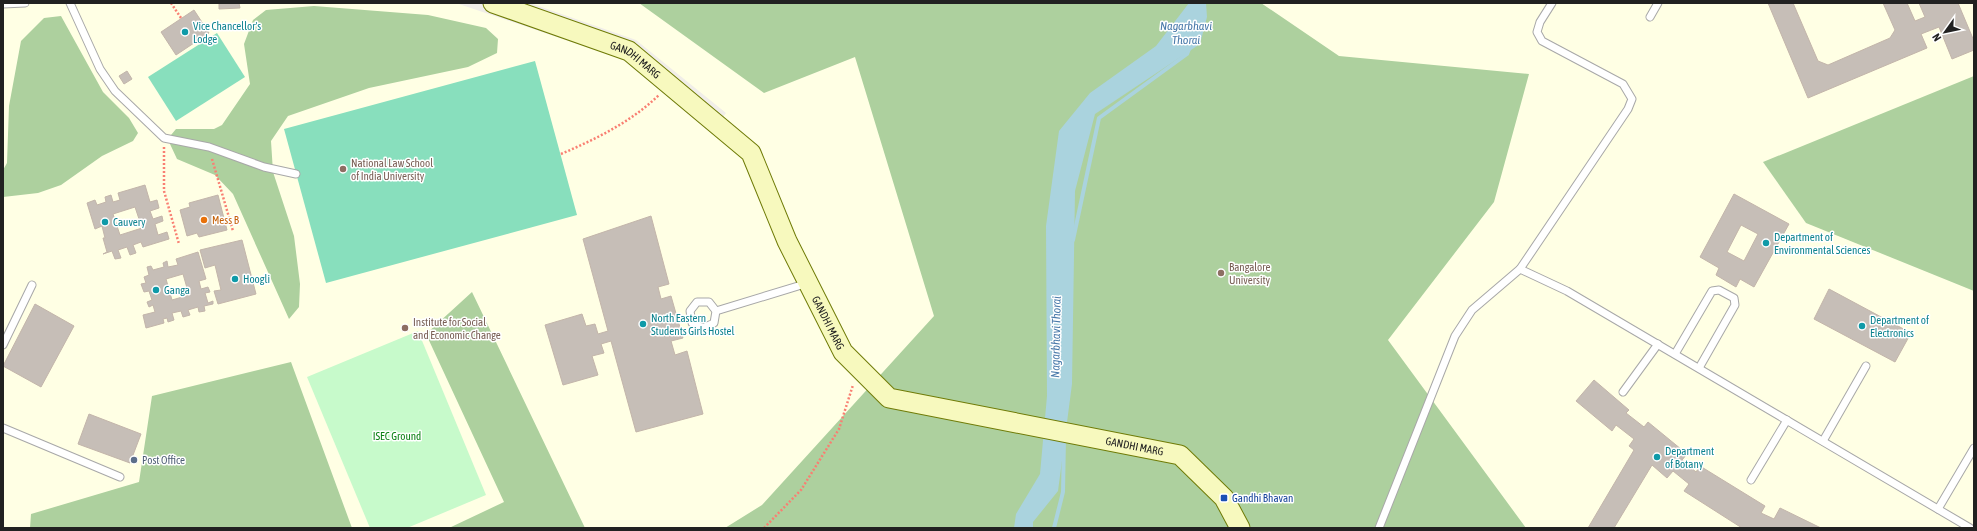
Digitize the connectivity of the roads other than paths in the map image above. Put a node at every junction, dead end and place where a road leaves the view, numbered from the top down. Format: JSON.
{"nodes":[{"id":1,"x":25,"y":3,"type":"edge"},
{"id":2,"x":70,"y":3,"type":"edge"},
{"id":3,"x":493,"y":3,"type":"edge"},
{"id":4,"x":1552,"y":3,"type":"edge"},
{"id":5,"x":1658,"y":3,"type":"edge"},
{"id":6,"x":3,"y":4,"type":"edge"},
{"id":7,"x":1650,"y":17,"type":"dead end"},
{"id":8,"x":296,"y":174,"type":"dead end"},
{"id":9,"x":1520,"y":269,"type":"junction"},
{"id":10,"x":808,"y":283,"type":"junction"},
{"id":11,"x":32,"y":285,"type":"dead end"},
{"id":12,"x":716,"y":311,"type":"dead end"},
{"id":13,"x":1658,"y":344,"type":"junction"},
{"id":14,"x":3,"y":345,"type":"edge"},
{"id":15,"x":1675,"y":354,"type":"junction"},
{"id":16,"x":1866,"y":366,"type":"dead end"},
{"id":17,"x":1699,"y":368,"type":"junction"},
{"id":18,"x":1623,"y":392,"type":"dead end"},
{"id":19,"x":1788,"y":420,"type":"junction"},
{"id":20,"x":3,"y":428,"type":"edge"},
{"id":21,"x":1823,"y":441,"type":"junction"},
{"id":22,"x":1974,"y":448,"type":"edge"},
{"id":23,"x":120,"y":477,"type":"dead end"},
{"id":24,"x":1751,"y":480,"type":"dead end"},
{"id":25,"x":1938,"y":509,"type":"junction"},
{"id":26,"x":1240,"y":528,"type":"edge"},
{"id":27,"x":1379,"y":528,"type":"edge"},
{"id":28,"x":1970,"y":528,"type":"edge"}],
"edges":[{"from":1,"to":6,"type":"lane"},
{"from":2,"to":8,"type":"lane"},
{"from":3,"to":10,"type":"main road","name":"GANDHI MARG"},
{"from":4,"to":9,"type":"lane"},
{"from":5,"to":7,"type":"lane"},
{"from":9,"to":13,"type":"lane"},
{"from":9,"to":27,"type":"lane"},
{"from":10,"to":12,"type":"lane"},
{"from":10,"to":26,"type":"main road","name":"GANDHI MARG"},
{"from":11,"to":14,"type":"lane"},
{"from":13,"to":15,"type":"lane"},
{"from":13,"to":18,"type":"lane"},
{"from":15,"to":17,"type":"lane"},
{"from":15,"to":17,"type":"lane"},
{"from":16,"to":21,"type":"lane"},
{"from":17,"to":19,"type":"lane"},
{"from":19,"to":21,"type":"lane"},
{"from":19,"to":24,"type":"lane"},
{"from":20,"to":23,"type":"lane"},
{"from":21,"to":25,"type":"lane"},
{"from":22,"to":25,"type":"lane"},
{"from":25,"to":28,"type":"lane"}]}
